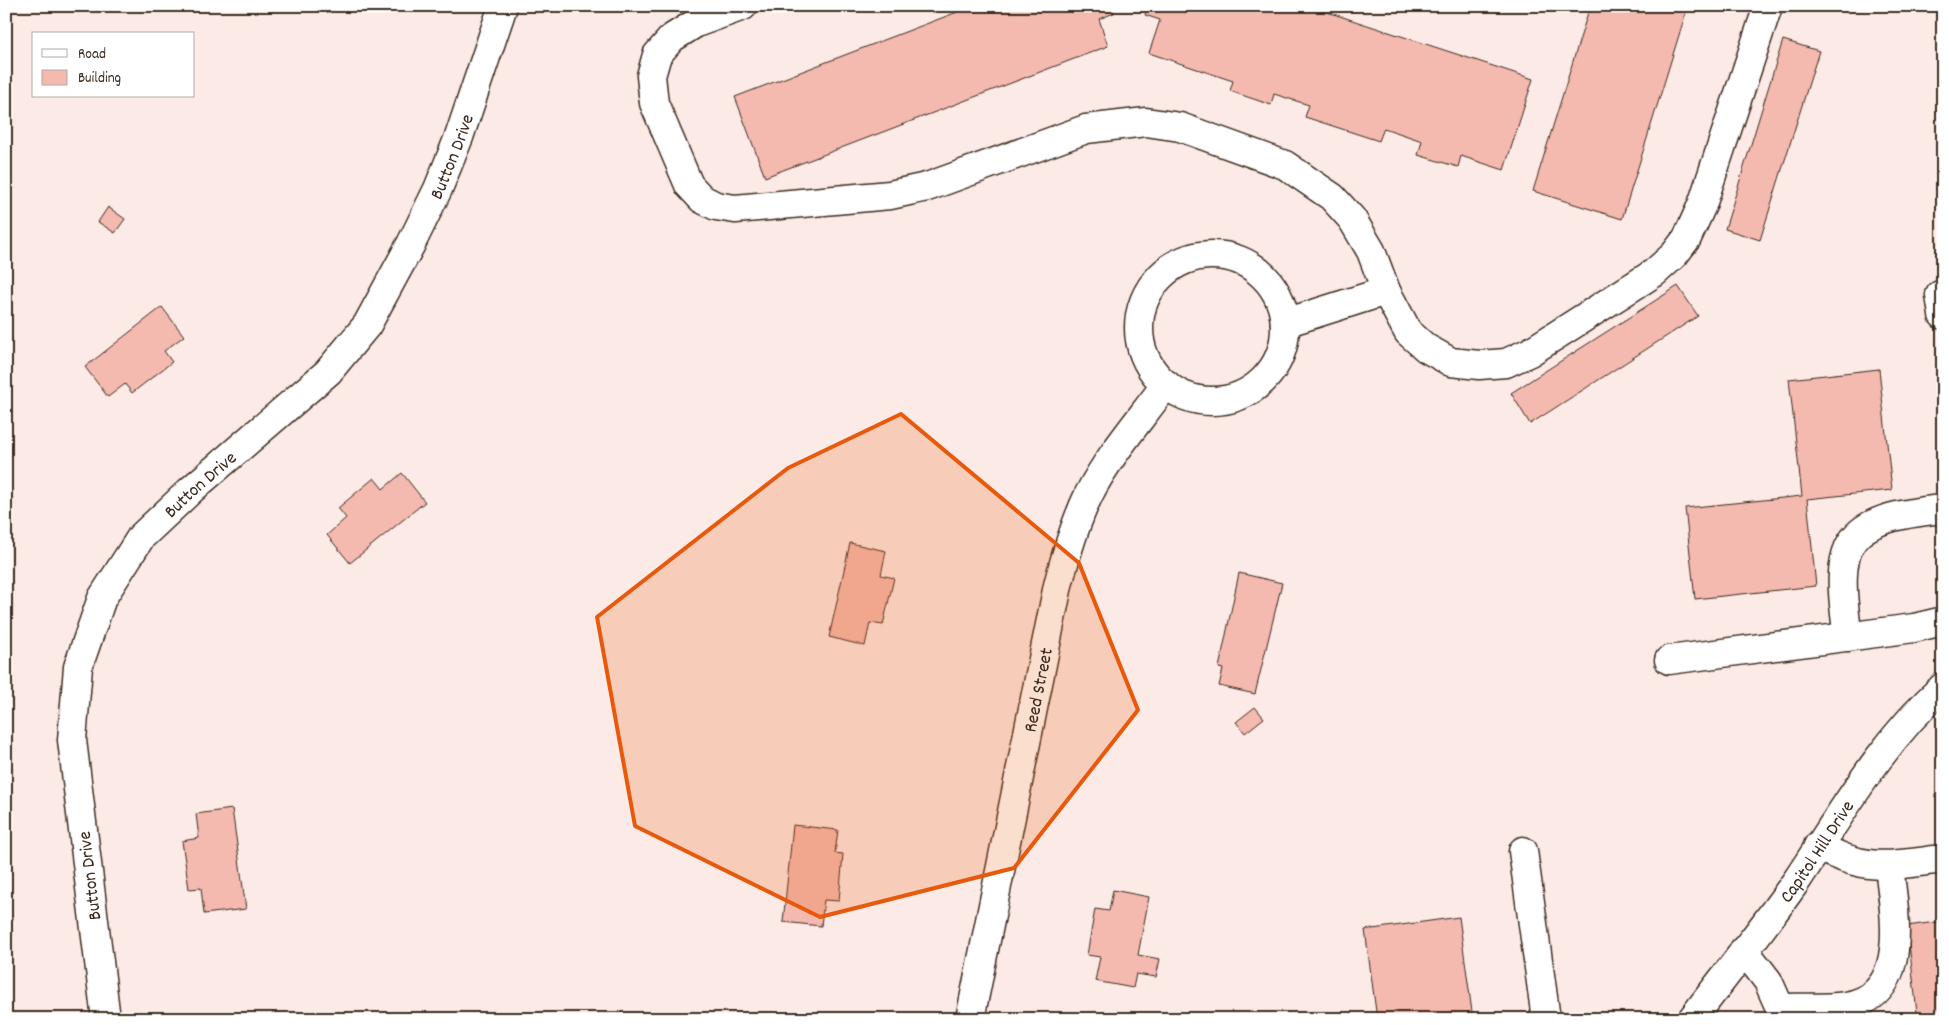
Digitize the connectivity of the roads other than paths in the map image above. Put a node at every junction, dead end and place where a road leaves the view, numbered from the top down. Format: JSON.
{"nodes":[{"id":1,"x":503,"y":6,"type":"edge"},
{"id":2,"x":743,"y":6,"type":"edge"},
{"id":3,"x":1768,"y":6,"type":"edge"},
{"id":4,"x":1386,"y":291,"type":"junction"},
{"id":5,"x":1285,"y":323,"type":"junction"},
{"id":6,"x":1166,"y":384,"type":"junction"},
{"id":7,"x":1943,"y":509,"type":"edge"},
{"id":8,"x":1943,"y":621,"type":"edge"},
{"id":9,"x":1848,"y":637,"type":"junction"},
{"id":10,"x":1668,"y":660,"type":"dead end"},
{"id":11,"x":1943,"y":687,"type":"edge"},
{"id":12,"x":1818,"y":846,"type":"junction"},
{"id":13,"x":1523,"y":851,"type":"dead end"},
{"id":14,"x":1943,"y":859,"type":"edge"},
{"id":15,"x":1889,"y":866,"type":"junction"},
{"id":16,"x":1744,"y":950,"type":"junction"},
{"id":17,"x":1780,"y":1013,"type":"edge"},
{"id":18,"x":106,"y":1019,"type":"edge"},
{"id":19,"x":970,"y":1019,"type":"edge"},
{"id":20,"x":1546,"y":1019,"type":"edge"},
{"id":21,"x":1692,"y":1019,"type":"edge"}],
"edges":[{"from":1,"to":18,"type":"street","name":"Button Drive"},
{"from":2,"to":4,"type":"street"},
{"from":3,"to":4,"type":"street"},
{"from":4,"to":5,"type":"street"},
{"from":5,"to":6,"type":"street"},
{"from":5,"to":6,"type":"street"},
{"from":6,"to":19,"type":"street","name":"Reed Street"},
{"from":7,"to":9,"type":"street"},
{"from":8,"to":9,"type":"street"},
{"from":9,"to":10,"type":"street"},
{"from":11,"to":12,"type":"street","name":"Capitol Hill Drive"},
{"from":12,"to":15,"type":"street"},
{"from":12,"to":16,"type":"street","name":"Capitol Hill Drive"},
{"from":13,"to":20,"type":"street"},
{"from":14,"to":15,"type":"street"},
{"from":15,"to":17,"type":"street"},
{"from":16,"to":17,"type":"street"},
{"from":16,"to":21,"type":"street","name":"Capitol Hill Drive"}]}
